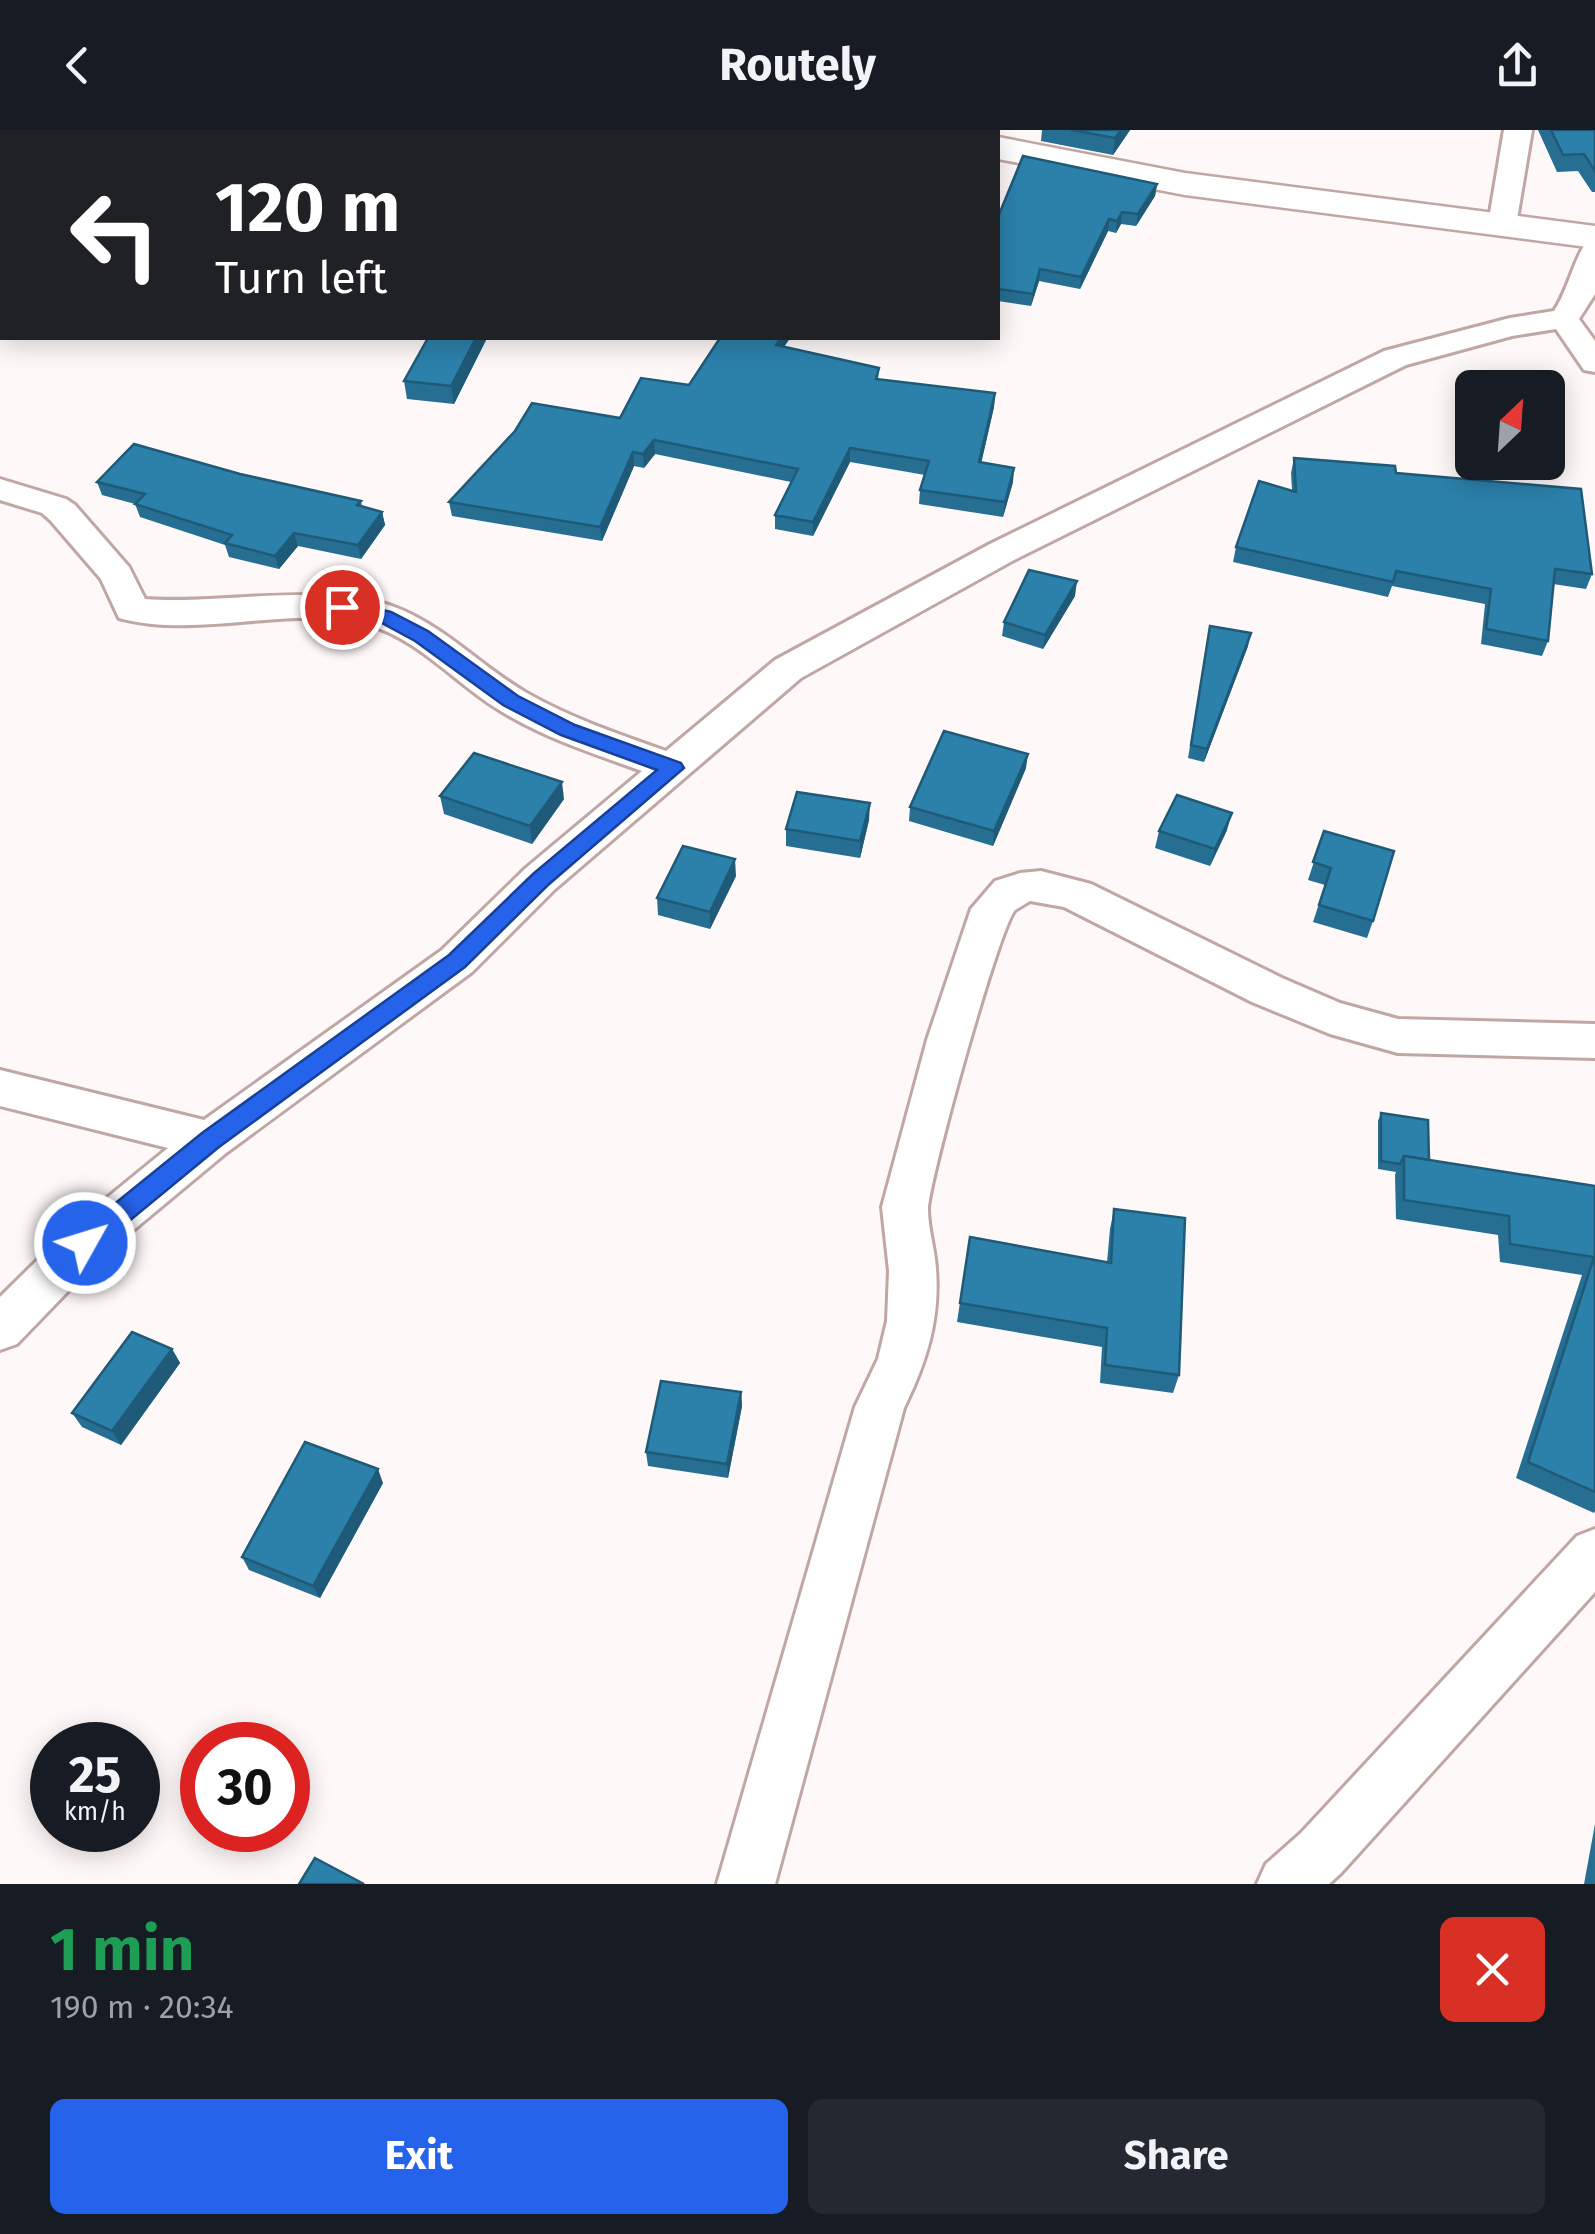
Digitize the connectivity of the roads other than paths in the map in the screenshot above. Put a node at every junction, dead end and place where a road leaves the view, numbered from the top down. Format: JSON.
{"nodes":[{"id":1,"x":1518,"y":130,"type":"edge"},
{"id":2,"x":1000,"y":148,"type":"edge"},
{"id":3,"x":1502,"y":224,"type":"junction"},
{"id":4,"x":1595,"y":237,"type":"edge"},
{"id":5,"x":1595,"y":250,"type":"edge"},
{"id":6,"x":1564,"y":319,"type":"junction"},
{"id":7,"x":1595,"y":363,"type":"edge"},
{"id":8,"x":0,"y":488,"type":"edge"},
{"id":9,"x":673,"y":768,"type":"junction"},
{"id":10,"x":1595,"y":1041,"type":"edge"},
{"id":11,"x":0,"y":1088,"type":"edge"},
{"id":12,"x":210,"y":1140,"type":"junction"},
{"id":13,"x":0,"y":1329,"type":"edge"},
{"id":14,"x":1595,"y":1554,"type":"edge"},
{"id":15,"x":746,"y":1884,"type":"edge"},
{"id":16,"x":1286,"y":1884,"type":"edge"}],
"edges":[{"from":1,"to":3,"type":"street"},
{"from":2,"to":3,"type":"main road"},
{"from":3,"to":4,"type":"main road"},
{"from":5,"to":6,"type":"street"},
{"from":6,"to":7,"type":"street"},
{"from":6,"to":9,"type":"street"},
{"from":8,"to":9,"type":"street"},
{"from":9,"to":12,"type":"street"},
{"from":10,"to":15,"type":"street"},
{"from":11,"to":12,"type":"street"},
{"from":12,"to":13,"type":"street"},
{"from":14,"to":16,"type":"street"}]}
